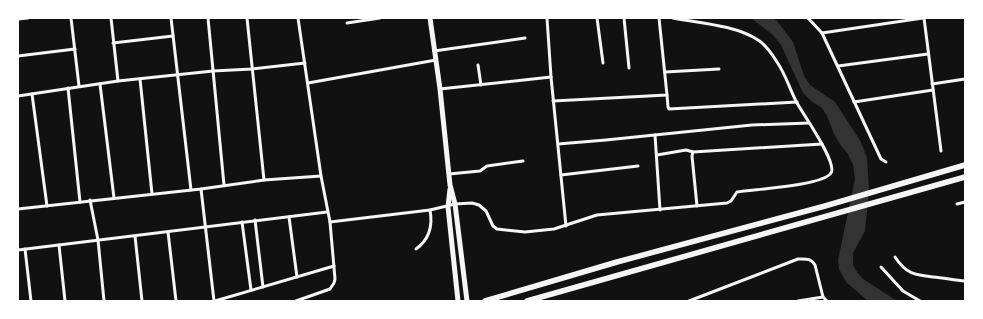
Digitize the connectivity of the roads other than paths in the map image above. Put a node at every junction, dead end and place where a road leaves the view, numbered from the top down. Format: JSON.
{"nodes":[{"id":1,"x":28,"y":18,"type":"edge"},
{"id":2,"x":71,"y":18,"type":"edge"},
{"id":3,"x":111,"y":18,"type":"edge"},
{"id":4,"x":171,"y":18,"type":"edge"},
{"id":5,"x":208,"y":18,"type":"edge"},
{"id":6,"x":247,"y":18,"type":"edge"},
{"id":7,"x":298,"y":18,"type":"edge"},
{"id":8,"x":380,"y":18,"type":"edge"},
{"id":9,"x":430,"y":18,"type":"edge"},
{"id":10,"x":547,"y":18,"type":"edge"},
{"id":11,"x":597,"y":18,"type":"edge"},
{"id":12,"x":624,"y":18,"type":"edge"},
{"id":13,"x":660,"y":18,"type":"edge"},
{"id":14,"x":673,"y":18,"type":"edge"},
{"id":15,"x":808,"y":18,"type":"edge"},
{"id":16,"x":923,"y":18,"type":"edge"},
{"id":17,"x":18,"y":19,"type":"edge"},
{"id":18,"x":347,"y":24,"type":"dead end"},
{"id":19,"x":822,"y":33,"type":"junction"},
{"id":20,"x":173,"y":36,"type":"junction"},
{"id":21,"x":525,"y":38,"type":"dead end"},
{"id":22,"x":113,"y":43,"type":"junction"},
{"id":23,"x":75,"y":49,"type":"junction"},
{"id":24,"x":434,"y":51,"type":"junction"},
{"id":25,"x":928,"y":54,"type":"junction"},
{"id":26,"x":18,"y":56,"type":"edge"},
{"id":27,"x":436,"y":60,"type":"junction"},
{"id":28,"x":305,"y":63,"type":"junction"},
{"id":29,"x":602,"y":63,"type":"dead end"},
{"id":30,"x":478,"y":65,"type":"dead end"},
{"id":31,"x":838,"y":66,"type":"junction"},
{"id":32,"x":629,"y":68,"type":"dead end"},
{"id":33,"x":252,"y":69,"type":"junction"},
{"id":34,"x":719,"y":69,"type":"dead end"},
{"id":35,"x":213,"y":71,"type":"junction"},
{"id":36,"x":665,"y":72,"type":"junction"},
{"id":37,"x":177,"y":75,"type":"junction"},
{"id":38,"x":551,"y":77,"type":"junction"},
{"id":39,"x":140,"y":78,"type":"junction"},
{"id":40,"x":965,"y":79,"type":"edge"},
{"id":41,"x":118,"y":81,"type":"junction"},
{"id":42,"x":308,"y":83,"type":"junction"},
{"id":43,"x":100,"y":84,"type":"junction"},
{"id":44,"x":932,"y":84,"type":"junction"},
{"id":45,"x":481,"y":85,"type":"junction"},
{"id":46,"x":79,"y":86,"type":"junction"},
{"id":47,"x":68,"y":88,"type":"junction"},
{"id":48,"x":440,"y":89,"type":"junction"},
{"id":49,"x":932,"y":90,"type":"junction"},
{"id":50,"x":32,"y":94,"type":"junction"},
{"id":51,"x":667,"y":95,"type":"junction"},
{"id":52,"x":18,"y":96,"type":"edge"},
{"id":53,"x":553,"y":101,"type":"junction"},
{"id":54,"x":797,"y":102,"type":"junction"},
{"id":55,"x":854,"y":102,"type":"junction"},
{"id":56,"x":809,"y":123,"type":"junction"},
{"id":57,"x":655,"y":135,"type":"junction"},
{"id":58,"x":558,"y":144,"type":"junction"},
{"id":59,"x":822,"y":144,"type":"junction"},
{"id":60,"x":941,"y":151,"type":"dead end"},
{"id":61,"x":693,"y":152,"type":"junction"},
{"id":62,"x":657,"y":155,"type":"junction"},
{"id":63,"x":523,"y":161,"type":"dead end"},
{"id":64,"x":886,"y":162,"type":"dead end"},
{"id":65,"x":965,"y":165,"type":"edge"},
{"id":66,"x":638,"y":166,"type":"dead end"},
{"id":67,"x":449,"y":174,"type":"junction"},
{"id":68,"x":561,"y":175,"type":"junction"},
{"id":69,"x":321,"y":176,"type":"junction"},
{"id":70,"x":965,"y":178,"type":"edge"},
{"id":71,"x":264,"y":180,"type":"junction"},
{"id":72,"x":224,"y":185,"type":"junction"},
{"id":73,"x":450,"y":185,"type":"junction"},
{"id":74,"x":201,"y":189,"type":"junction"},
{"id":75,"x":191,"y":190,"type":"junction"},
{"id":76,"x":152,"y":194,"type":"junction"},
{"id":77,"x":114,"y":198,"type":"junction"},
{"id":78,"x":90,"y":200,"type":"junction"},
{"id":79,"x":80,"y":202,"type":"junction"},
{"id":80,"x":965,"y":202,"type":"edge"},
{"id":81,"x":455,"y":204,"type":"junction"},
{"id":82,"x":957,"y":204,"type":"dead end"},
{"id":83,"x":46,"y":206,"type":"junction"},
{"id":84,"x":697,"y":206,"type":"junction"},
{"id":85,"x":448,"y":207,"type":"junction"},
{"id":86,"x":18,"y":209,"type":"edge"},
{"id":87,"x":430,"y":210,"type":"junction"},
{"id":88,"x":660,"y":210,"type":"junction"},
{"id":89,"x":327,"y":212,"type":"junction"},
{"id":90,"x":289,"y":217,"type":"junction"},
{"id":91,"x":255,"y":220,"type":"junction"},
{"id":92,"x":242,"y":222,"type":"junction"},
{"id":93,"x":330,"y":222,"type":"junction"},
{"id":94,"x":566,"y":226,"type":"junction"},
{"id":95,"x":205,"y":228,"type":"junction"},
{"id":96,"x":168,"y":232,"type":"junction"},
{"id":97,"x":135,"y":236,"type":"junction"},
{"id":98,"x":98,"y":240,"type":"junction"},
{"id":99,"x":59,"y":245,"type":"junction"},
{"id":100,"x":18,"y":250,"type":"edge"},
{"id":101,"x":25,"y":250,"type":"junction"},
{"id":102,"x":416,"y":250,"type":"dead end"},
{"id":103,"x":895,"y":257,"type":"dead end"},
{"id":104,"x":334,"y":266,"type":"junction"},
{"id":105,"x":881,"y":267,"type":"dead end"},
{"id":106,"x":297,"y":276,"type":"junction"},
{"id":107,"x":965,"y":281,"type":"edge"},
{"id":108,"x":263,"y":286,"type":"junction"},
{"id":109,"x":251,"y":290,"type":"junction"},
{"id":110,"x":822,"y":297,"type":"junction"},
{"id":111,"x":31,"y":301,"type":"edge"},
{"id":112,"x":65,"y":301,"type":"edge"},
{"id":113,"x":104,"y":301,"type":"edge"},
{"id":114,"x":142,"y":301,"type":"edge"},
{"id":115,"x":176,"y":301,"type":"edge"},
{"id":116,"x":214,"y":301,"type":"edge"},
{"id":117,"x":296,"y":301,"type":"edge"},
{"id":118,"x":458,"y":301,"type":"edge"},
{"id":119,"x":467,"y":301,"type":"edge"},
{"id":120,"x":486,"y":301,"type":"edge"},
{"id":121,"x":527,"y":301,"type":"edge"},
{"id":122,"x":689,"y":301,"type":"edge"},
{"id":123,"x":798,"y":301,"type":"edge"},
{"id":124,"x":827,"y":301,"type":"edge"},
{"id":125,"x":920,"y":301,"type":"edge"}],
"edges":[{"from":1,"to":17,"type":"street"},
{"from":2,"to":23,"type":"street"},
{"from":3,"to":22,"type":"street"},
{"from":4,"to":20,"type":"street"},
{"from":5,"to":35,"type":"street"},
{"from":6,"to":33,"type":"street"},
{"from":7,"to":28,"type":"street"},
{"from":8,"to":18,"type":"street"},
{"from":9,"to":24,"type":"main road"},
{"from":10,"to":38,"type":"street"},
{"from":11,"to":29,"type":"street"},
{"from":12,"to":32,"type":"street"},
{"from":13,"to":36,"type":"street"},
{"from":14,"to":54,"type":"street"},
{"from":15,"to":19,"type":"street"},
{"from":16,"to":19,"type":"street"},
{"from":16,"to":25,"type":"street"},
{"from":19,"to":31,"type":"street"},
{"from":20,"to":22,"type":"street"},
{"from":20,"to":37,"type":"street"},
{"from":21,"to":24,"type":"street"},
{"from":22,"to":41,"type":"street"},
{"from":23,"to":26,"type":"street"},
{"from":23,"to":46,"type":"street"},
{"from":24,"to":27,"type":"main road"},
{"from":25,"to":31,"type":"street"},
{"from":25,"to":44,"type":"street"},
{"from":27,"to":42,"type":"street"},
{"from":27,"to":48,"type":"main road"},
{"from":28,"to":33,"type":"street"},
{"from":28,"to":42,"type":"street"},
{"from":30,"to":45,"type":"street"},
{"from":31,"to":55,"type":"street"},
{"from":33,"to":35,"type":"street"},
{"from":33,"to":71,"type":"street"},
{"from":34,"to":36,"type":"street"},
{"from":35,"to":37,"type":"street"},
{"from":35,"to":72,"type":"street"},
{"from":36,"to":51,"type":"street"},
{"from":37,"to":39,"type":"street"},
{"from":37,"to":75,"type":"street"},
{"from":38,"to":45,"type":"street"},
{"from":38,"to":53,"type":"street"},
{"from":39,"to":41,"type":"street"},
{"from":39,"to":76,"type":"street"},
{"from":40,"to":44,"type":"street"},
{"from":41,"to":43,"type":"street"},
{"from":42,"to":69,"type":"street"},
{"from":43,"to":46,"type":"street"},
{"from":43,"to":77,"type":"street"},
{"from":44,"to":49,"type":"street"},
{"from":45,"to":48,"type":"street"},
{"from":46,"to":47,"type":"street"},
{"from":47,"to":50,"type":"street"},
{"from":47,"to":79,"type":"street"},
{"from":48,"to":67,"type":"main road"},
{"from":49,"to":55,"type":"street"},
{"from":49,"to":60,"type":"street"},
{"from":50,"to":52,"type":"street"},
{"from":50,"to":83,"type":"street"},
{"from":51,"to":53,"type":"street"},
{"from":51,"to":54,"type":"street"},
{"from":53,"to":58,"type":"street"},
{"from":54,"to":56,"type":"street"},
{"from":55,"to":64,"type":"street"},
{"from":56,"to":57,"type":"street"},
{"from":56,"to":59,"type":"street"},
{"from":57,"to":58,"type":"street"},
{"from":57,"to":62,"type":"street"},
{"from":58,"to":68,"type":"street"},
{"from":59,"to":61,"type":"street"},
{"from":59,"to":84,"type":"street"},
{"from":61,"to":62,"type":"street"},
{"from":61,"to":84,"type":"street"},
{"from":62,"to":88,"type":"street"},
{"from":63,"to":67,"type":"street"},
{"from":65,"to":120,"type":"highway"},
{"from":66,"to":68,"type":"street"},
{"from":67,"to":73,"type":"main road"},
{"from":68,"to":94,"type":"street"},
{"from":69,"to":71,"type":"street"},
{"from":69,"to":89,"type":"street"},
{"from":70,"to":121,"type":"highway"},
{"from":71,"to":72,"type":"street"},
{"from":72,"to":74,"type":"street"},
{"from":73,"to":81,"type":"main road"},
{"from":73,"to":85,"type":"main road"},
{"from":74,"to":75,"type":"street"},
{"from":74,"to":95,"type":"street"},
{"from":75,"to":76,"type":"street"},
{"from":76,"to":77,"type":"street"},
{"from":77,"to":78,"type":"street"},
{"from":78,"to":79,"type":"street"},
{"from":78,"to":98,"type":"street"},
{"from":79,"to":83,"type":"street"},
{"from":80,"to":82,"type":"street"},
{"from":81,"to":85,"type":"street"},
{"from":81,"to":94,"type":"street"},
{"from":81,"to":119,"type":"main road"},
{"from":83,"to":86,"type":"street"},
{"from":84,"to":88,"type":"street"},
{"from":85,"to":87,"type":"street"},
{"from":85,"to":118,"type":"main road"},
{"from":87,"to":93,"type":"street"},
{"from":87,"to":102,"type":"street"},
{"from":88,"to":94,"type":"street"},
{"from":89,"to":90,"type":"street"},
{"from":89,"to":93,"type":"street"},
{"from":90,"to":91,"type":"street"},
{"from":90,"to":106,"type":"street"},
{"from":91,"to":92,"type":"street"},
{"from":91,"to":108,"type":"street"},
{"from":92,"to":95,"type":"street"},
{"from":92,"to":109,"type":"street"},
{"from":93,"to":104,"type":"street"},
{"from":95,"to":96,"type":"street"},
{"from":95,"to":116,"type":"street"},
{"from":96,"to":97,"type":"street"},
{"from":96,"to":115,"type":"street"},
{"from":97,"to":98,"type":"street"},
{"from":97,"to":114,"type":"street"},
{"from":98,"to":99,"type":"street"},
{"from":98,"to":113,"type":"street"},
{"from":99,"to":101,"type":"street"},
{"from":99,"to":112,"type":"street"},
{"from":100,"to":101,"type":"street"},
{"from":101,"to":111,"type":"street"},
{"from":103,"to":107,"type":"street"},
{"from":104,"to":106,"type":"street"},
{"from":104,"to":117,"type":"street"},
{"from":105,"to":125,"type":"street"},
{"from":106,"to":108,"type":"street"},
{"from":108,"to":109,"type":"street"},
{"from":109,"to":116,"type":"street"},
{"from":110,"to":122,"type":"street"},
{"from":110,"to":123,"type":"street"},
{"from":110,"to":124,"type":"street"}]}
